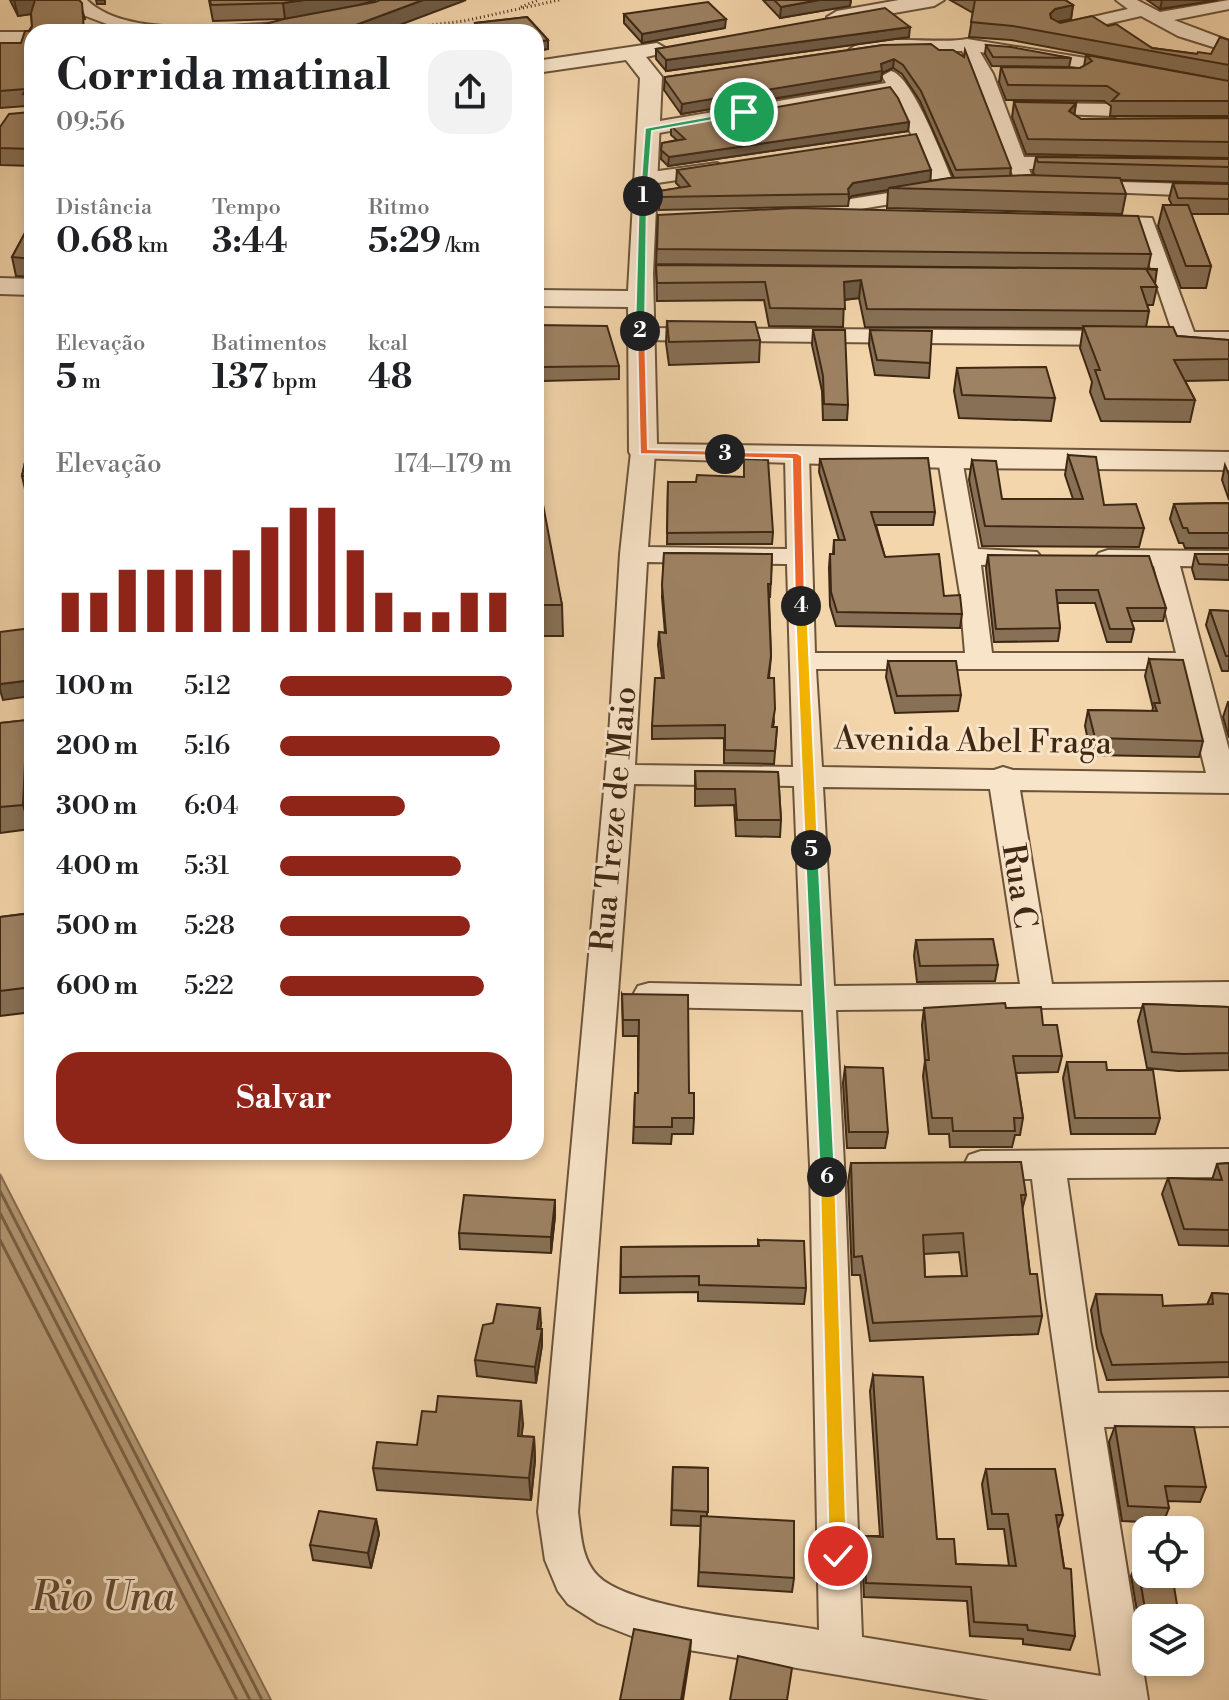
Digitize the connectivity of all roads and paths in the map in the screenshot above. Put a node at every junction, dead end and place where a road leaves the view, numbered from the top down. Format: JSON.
{"nodes":[{"id":1,"x":78,"y":0,"type":"edge"},
{"id":2,"x":538,"y":0,"type":"edge"},
{"id":3,"x":559,"y":0,"type":"edge"},
{"id":4,"x":934,"y":0,"type":"edge"},
{"id":5,"x":1124,"y":0,"type":"edge"},
{"id":6,"x":1229,"y":4,"type":"edge"},
{"id":7,"x":504,"y":13,"type":"junction"},
{"id":8,"x":1150,"y":14,"type":"junction"},
{"id":9,"x":824,"y":19,"type":"edge"},
{"id":10,"x":131,"y":24,"type":"edge"},
{"id":11,"x":434,"y":24,"type":"edge"},
{"id":12,"x":1059,"y":30,"type":"edge"},
{"id":13,"x":0,"y":37,"type":"edge"},
{"id":14,"x":24,"y":37,"type":"edge"},
{"id":15,"x":967,"y":44,"type":"junction"},
{"id":16,"x":676,"y":46,"type":"edge"},
{"id":17,"x":1229,"y":47,"type":"edge"},
{"id":18,"x":632,"y":54,"type":"junction"},
{"id":19,"x":544,"y":66,"type":"edge"},
{"id":20,"x":1103,"y":74,"type":"junction"},
{"id":21,"x":1051,"y":75,"type":"edge"},
{"id":22,"x":902,"y":90,"type":"junction"},
{"id":23,"x":998,"y":108,"type":"junction"},
{"id":24,"x":648,"y":129,"type":"junction"},
{"id":25,"x":1092,"y":153,"type":"edge"},
{"id":26,"x":1018,"y":163,"type":"junction"},
{"id":27,"x":735,"y":166,"type":"edge"},
{"id":28,"x":644,"y":179,"type":"junction"},
{"id":29,"x":1049,"y":186,"type":"edge"},
{"id":30,"x":1070,"y":186,"type":"edge"},
{"id":31,"x":1229,"y":191,"type":"edge"},
{"id":32,"x":900,"y":218,"type":"edge"},
{"id":33,"x":1083,"y":222,"type":"edge"},
{"id":34,"x":1136,"y":278,"type":"edge"},
{"id":35,"x":1166,"y":278,"type":"junction"},
{"id":36,"x":645,"y":282,"type":"junction"},
{"id":37,"x":0,"y":286,"type":"edge"},
{"id":38,"x":24,"y":287,"type":"edge"},
{"id":39,"x":544,"y":297,"type":"edge"},
{"id":40,"x":640,"y":335,"type":"junction"},
{"id":41,"x":1185,"y":338,"type":"junction"},
{"id":42,"x":1229,"y":339,"type":"edge"},
{"id":43,"x":643,"y":452,"type":"junction"},
{"id":44,"x":797,"y":456,"type":"junction"},
{"id":45,"x":950,"y":459,"type":"junction"},
{"id":46,"x":1229,"y":461,"type":"edge"},
{"id":47,"x":633,"y":554,"type":"junction"},
{"id":48,"x":799,"y":557,"type":"junction"},
{"id":49,"x":966,"y":557,"type":"junction"},
{"id":50,"x":1046,"y":557,"type":"edge"},
{"id":51,"x":1078,"y":558,"type":"edge"},
{"id":52,"x":1165,"y":559,"type":"junction"},
{"id":53,"x":1229,"y":559,"type":"edge"},
{"id":54,"x":979,"y":660,"type":"junction"},
{"id":55,"x":802,"y":661,"type":"junction"},
{"id":56,"x":1189,"y":661,"type":"junction"},
{"id":57,"x":620,"y":774,"type":"junction"},
{"id":58,"x":808,"y":775,"type":"junction"},
{"id":59,"x":1003,"y":777,"type":"junction"},
{"id":60,"x":1226,"y":783,"type":"edge"},
{"id":61,"x":1229,"y":994,"type":"edge"},
{"id":62,"x":599,"y":995,"type":"junction"},
{"id":63,"x":1038,"y":995,"type":"junction"},
{"id":64,"x":818,"y":998,"type":"junction"},
{"id":65,"x":1229,"y":1163,"type":"edge"},
{"id":66,"x":956,"y":1165,"type":"edge"},
{"id":67,"x":1048,"y":1165,"type":"junction"},
{"id":68,"x":1229,"y":1409,"type":"edge"},
{"id":69,"x":1082,"y":1410,"type":"junction"},
{"id":70,"x":841,"y":1653,"type":"junction"},
{"id":71,"x":1118,"y":1700,"type":"edge"},
{"id":72,"x":1126,"y":1700,"type":"edge"}],
"edges":[{"from":1,"to":10,"type":"street"},
{"from":2,"to":7,"type":"path"},
{"from":3,"to":7,"type":"path"},
{"from":4,"to":9,"type":"street"},
{"from":5,"to":8,"type":"street"},
{"from":6,"to":8,"type":"street"},
{"from":7,"to":11,"type":"path"},
{"from":8,"to":12,"type":"street"},
{"from":8,"to":17,"type":"street"},
{"from":13,"to":14,"type":"street"},
{"from":15,"to":20,"type":"street"},
{"from":15,"to":22,"type":"street"},
{"from":15,"to":23,"type":"street"},
{"from":16,"to":18,"type":"street"},
{"from":18,"to":19,"type":"street"},
{"from":18,"to":24,"type":"street","name":"Rua Treze de Maio"},
{"from":20,"to":21,"type":"street"},
{"from":20,"to":23,"type":"street"},
{"from":22,"to":24,"type":"street"},
{"from":22,"to":32,"type":"street"},
{"from":23,"to":26,"type":"street"},
{"from":24,"to":28,"type":"street","name":"Rua Treze de Maio"},
{"from":25,"to":26,"type":"street"},
{"from":26,"to":29,"type":"street"},
{"from":27,"to":28,"type":"street"},
{"from":28,"to":36,"type":"street","name":"Rua Treze de Maio"},
{"from":30,"to":31,"type":"street"},
{"from":33,"to":35,"type":"street"},
{"from":34,"to":35,"type":"street"},
{"from":35,"to":41,"type":"street"},
{"from":36,"to":39,"type":"street"},
{"from":36,"to":40,"type":"street","name":"Rua Treze de Maio"},
{"from":37,"to":38,"type":"street"},
{"from":40,"to":41,"type":"street"},
{"from":40,"to":43,"type":"street","name":"Rua Treze de Maio"},
{"from":41,"to":42,"type":"street"},
{"from":43,"to":44,"type":"street"},
{"from":43,"to":47,"type":"street","name":"Rua Treze de Maio"},
{"from":44,"to":45,"type":"street"},
{"from":44,"to":48,"type":"street"},
{"from":45,"to":46,"type":"street"},
{"from":45,"to":49,"type":"street"},
{"from":47,"to":48,"type":"street"},
{"from":47,"to":57,"type":"street","name":"Rua Treze de Maio"},
{"from":48,"to":55,"type":"street"},
{"from":49,"to":50,"type":"street"},
{"from":49,"to":54,"type":"street"},
{"from":51,"to":52,"type":"street"},
{"from":52,"to":53,"type":"street"},
{"from":52,"to":56,"type":"street"},
{"from":54,"to":55,"type":"street"},
{"from":54,"to":56,"type":"street"},
{"from":55,"to":58,"type":"street"},
{"from":56,"to":60,"type":"street"},
{"from":57,"to":58,"type":"street","name":"Avenida Abel Fraga"},
{"from":57,"to":62,"type":"street","name":"Rua Treze de Maio"},
{"from":58,"to":59,"type":"street","name":"Avenida Abel Fraga"},
{"from":58,"to":64,"type":"street"},
{"from":59,"to":60,"type":"street","name":"Avenida Abel Fraga"},
{"from":59,"to":63,"type":"street","name":"Rua C"},
{"from":61,"to":63,"type":"street"},
{"from":62,"to":64,"type":"street"},
{"from":62,"to":70,"type":"street","name":"Rua Treze de Maio"},
{"from":63,"to":64,"type":"street"},
{"from":64,"to":70,"type":"street"},
{"from":65,"to":67,"type":"street"},
{"from":66,"to":67,"type":"street"},
{"from":67,"to":69,"type":"street"},
{"from":68,"to":69,"type":"street"},
{"from":69,"to":72,"type":"street"},
{"from":70,"to":71,"type":"street"}]}
